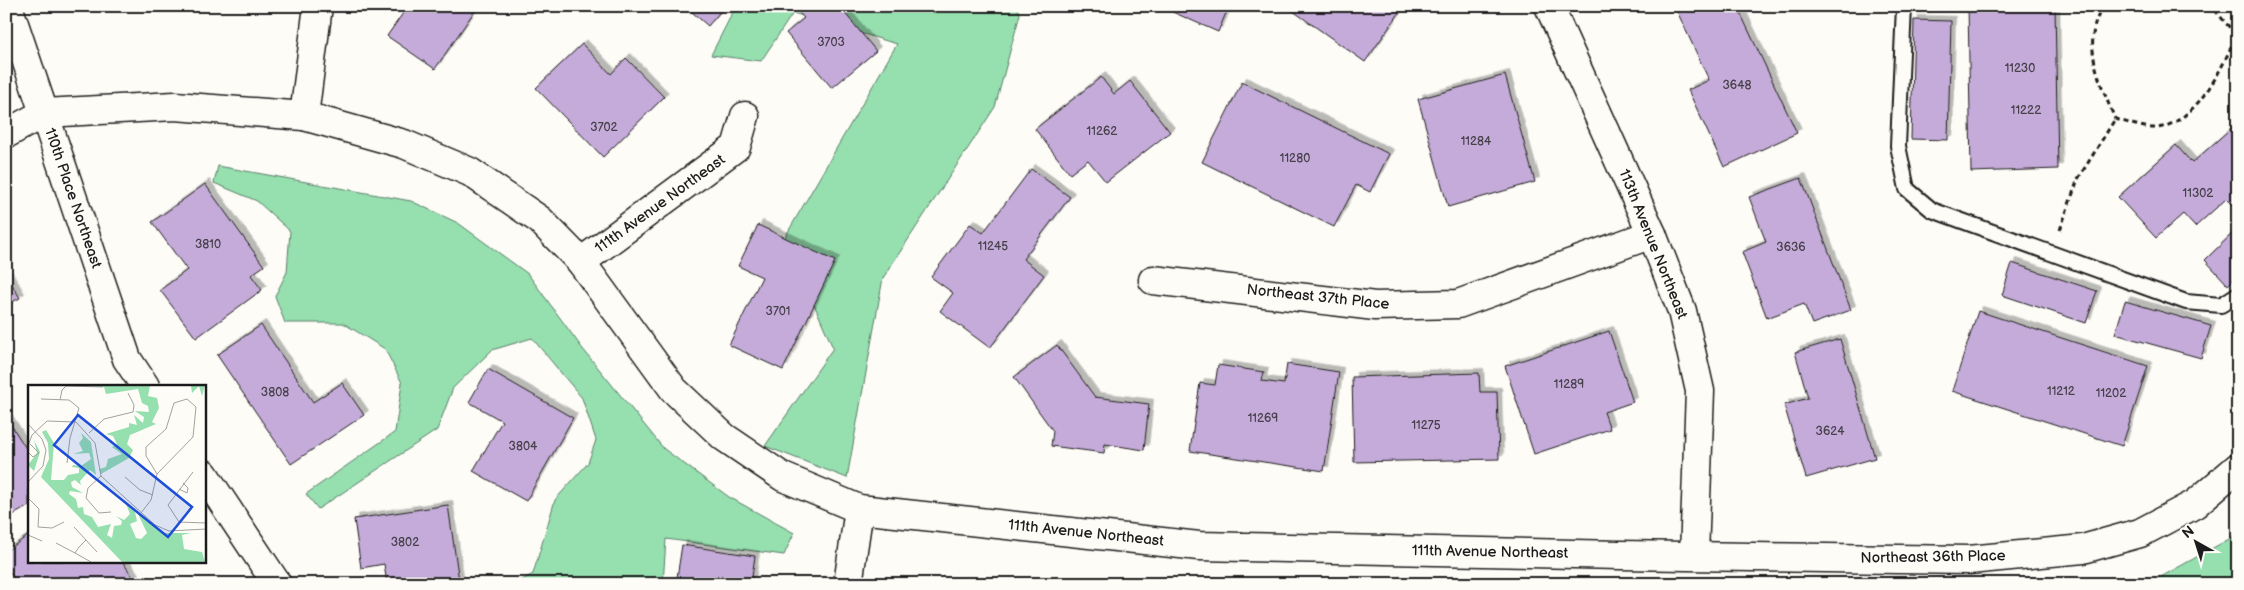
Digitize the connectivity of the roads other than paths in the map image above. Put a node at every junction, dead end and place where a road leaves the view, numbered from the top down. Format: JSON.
{"nodes":[{"id":1,"x":8,"y":6,"type":"edge"},
{"id":2,"x":318,"y":6,"type":"edge"},
{"id":3,"x":1549,"y":6,"type":"edge"},
{"id":4,"x":1904,"y":6,"type":"edge"},
{"id":5,"x":44,"y":113,"type":"junction"},
{"id":6,"x":304,"y":116,"type":"junction"},
{"id":7,"x":745,"y":116,"type":"dead end"},
{"id":8,"x":6,"y":134,"type":"edge"},
{"id":9,"x":1652,"y":234,"type":"junction"},
{"id":10,"x":581,"y":262,"type":"junction"},
{"id":11,"x":1153,"y":280,"type":"dead end"},
{"id":12,"x":2238,"y":294,"type":"edge"},
{"id":13,"x":144,"y":385,"type":"edge"},
{"id":14,"x":2238,"y":467,"type":"edge"},
{"id":15,"x":205,"y":476,"type":"edge"},
{"id":16,"x":859,"y":509,"type":"junction"},
{"id":17,"x":1694,"y":555,"type":"junction"},
{"id":18,"x":277,"y":584,"type":"edge"},
{"id":19,"x":848,"y":584,"type":"edge"}],
"edges":[{"from":1,"to":5,"type":"street","name":"110th Place Northeast"},
{"from":2,"to":6,"type":"street"},
{"from":3,"to":9,"type":"street","name":"113th Avenue Northeast"},
{"from":4,"to":12,"type":"lane"},
{"from":5,"to":6,"type":"street","name":"111th Avenue Northeast"},
{"from":5,"to":8,"type":"street"},
{"from":5,"to":13,"type":"street","name":"110th Place Northeast"},
{"from":6,"to":10,"type":"street","name":"111th Avenue Northeast"},
{"from":7,"to":10,"type":"street","name":"111th Avenue Northeast"},
{"from":9,"to":11,"type":"street","name":"Northeast 37th Place"},
{"from":9,"to":17,"type":"street","name":"113th Avenue Northeast"},
{"from":10,"to":16,"type":"street","name":"111th Avenue Northeast"},
{"from":14,"to":17,"type":"street","name":"Northeast 36th Place"},
{"from":15,"to":18,"type":"street"},
{"from":16,"to":17,"type":"street","name":"111th Avenue Northeast"},
{"from":16,"to":19,"type":"street"}]}
